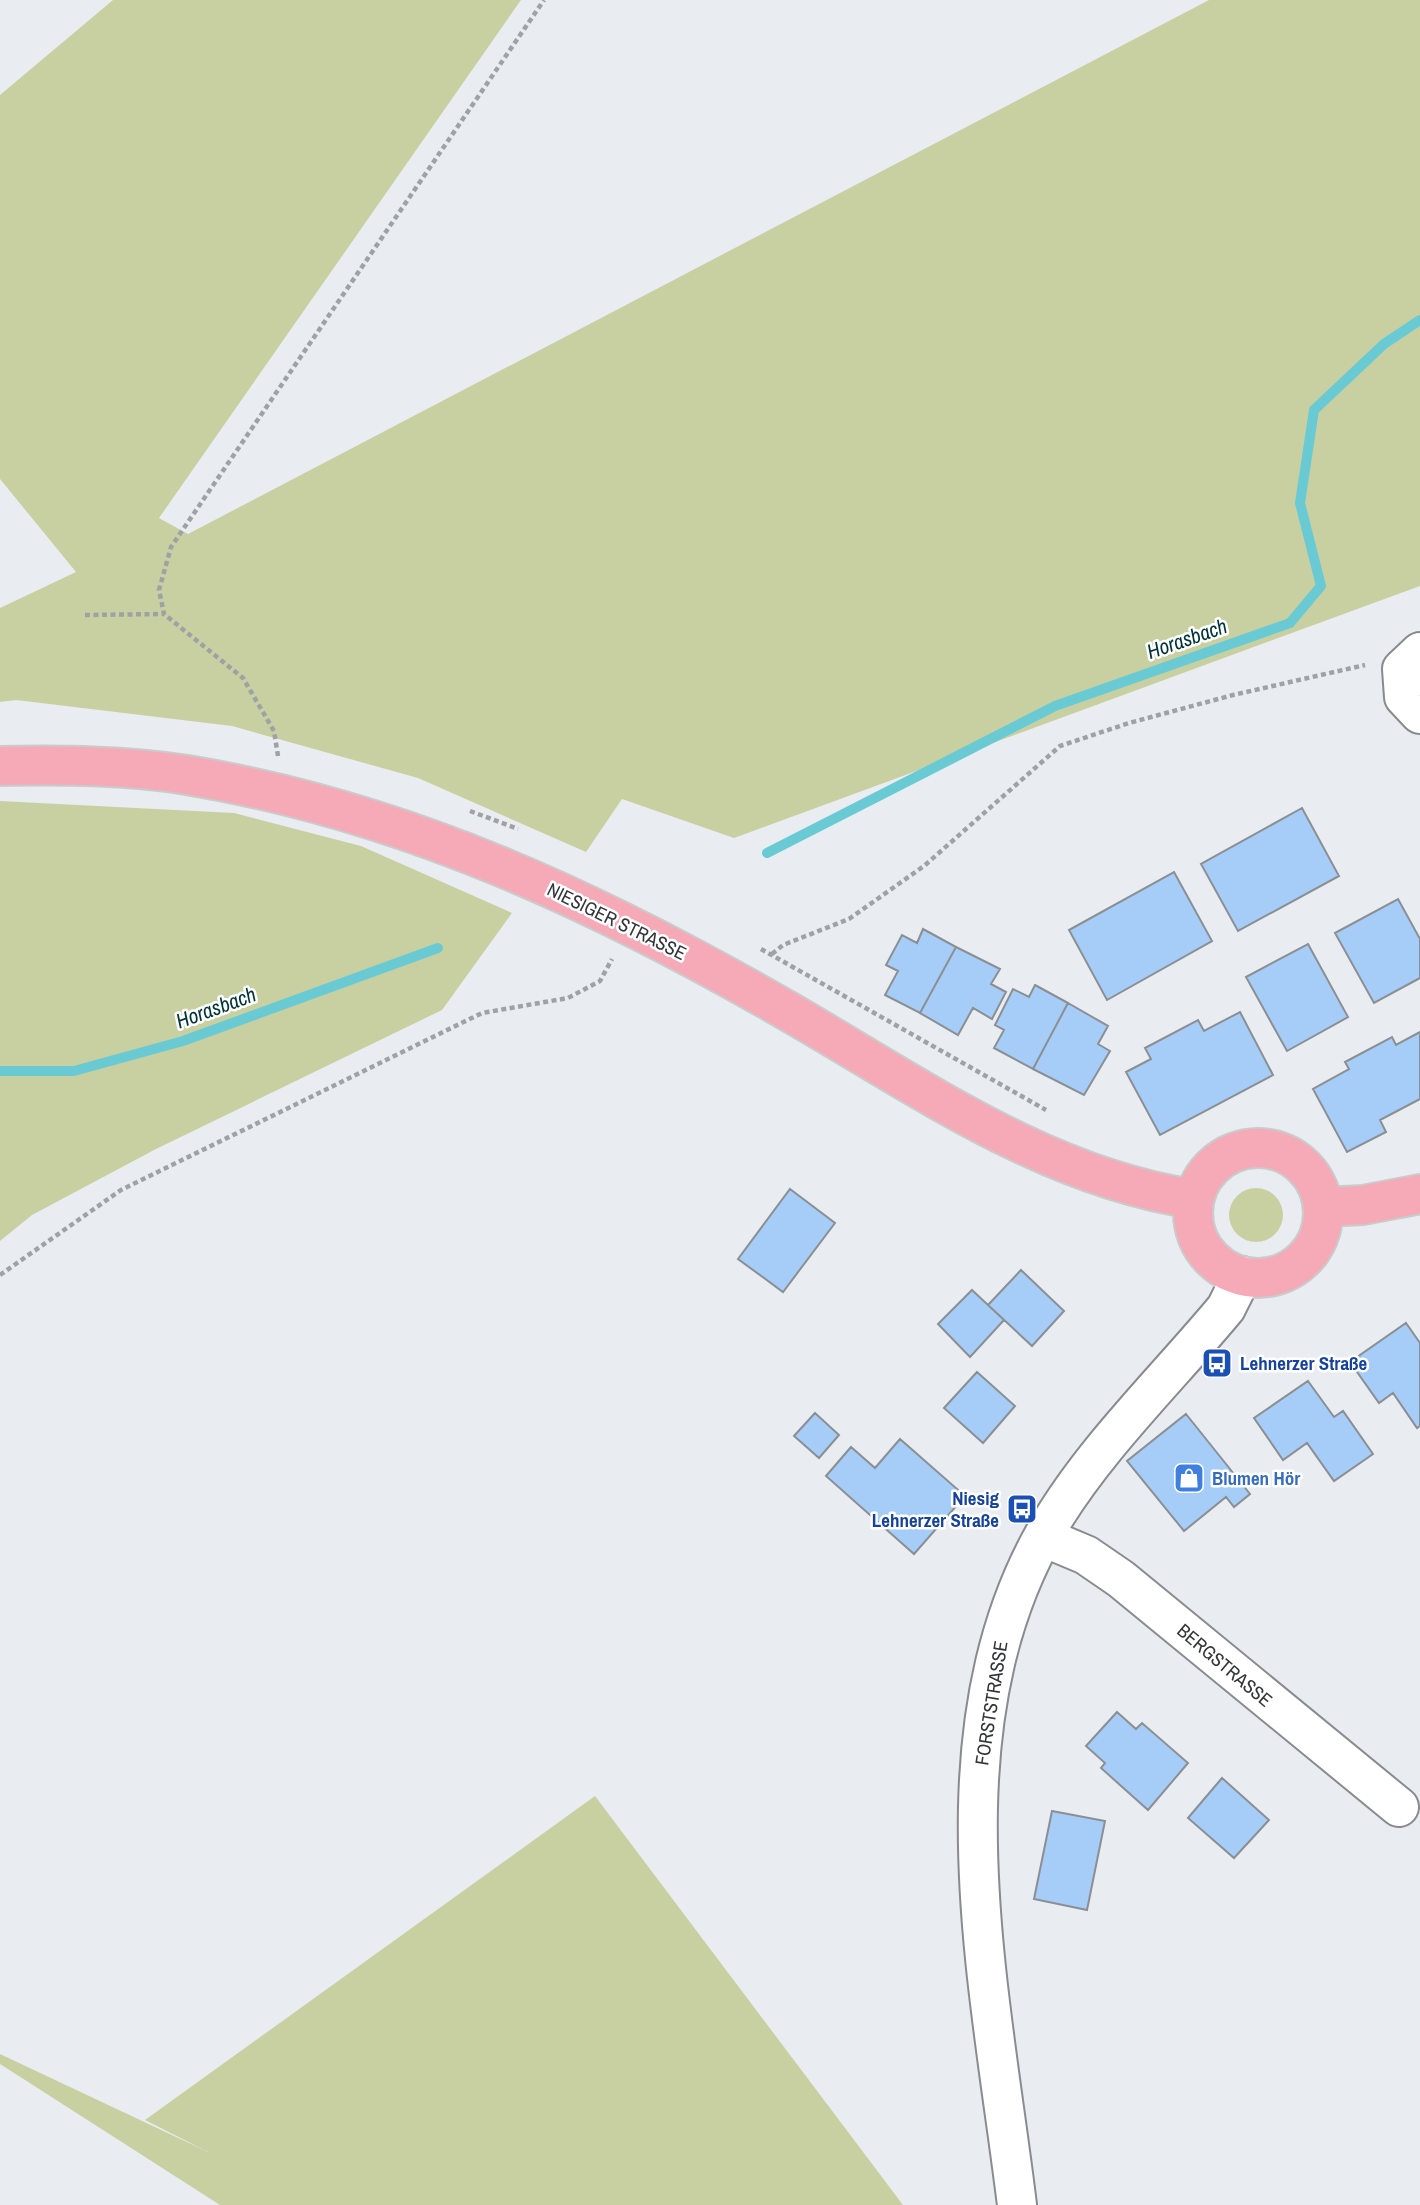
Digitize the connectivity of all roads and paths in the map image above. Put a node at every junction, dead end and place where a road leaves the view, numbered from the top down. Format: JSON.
{"nodes":[{"id":1,"x":544,"y":0,"type":"edge"},
{"id":2,"x":164,"y":614,"type":"junction"},
{"id":3,"x":85,"y":615,"type":"dead end"},
{"id":4,"x":1411,"y":660,"type":"edge"},
{"id":5,"x":1420,"y":714,"type":"edge"},
{"id":6,"x":0,"y":766,"type":"edge"},
{"id":7,"x":271,"y":792,"type":"junction"},
{"id":8,"x":630,"y":926,"type":"junction"},
{"id":9,"x":772,"y":954,"type":"dead end"},
{"id":10,"x":1420,"y":1194,"type":"edge"},
{"id":11,"x":1194,"y":1199,"type":"junction"},
{"id":12,"x":1323,"y":1207,"type":"junction"},
{"id":13,"x":0,"y":1275,"type":"edge"},
{"id":14,"x":1242,"y":1276,"type":"junction"},
{"id":15,"x":1043,"y":1537,"type":"junction"},
{"id":16,"x":1399,"y":1807,"type":"dead end"},
{"id":17,"x":1017,"y":2205,"type":"edge"}],
"edges":[{"from":1,"to":2,"type":"path"},
{"from":2,"to":3,"type":"path"},
{"from":2,"to":7,"type":"path"},
{"from":4,"to":5,"type":"street"},
{"from":4,"to":9,"type":"path"},
{"from":6,"to":7,"type":"main road","name":"NIESIGER STRASSE"},
{"from":7,"to":8,"type":"main road","name":"NIESIGER STRASSE"},
{"from":8,"to":11,"type":"main road","name":"NIESIGER STRASSE"},
{"from":8,"to":13,"type":"path"},
{"from":10,"to":12,"type":"main road"},
{"from":11,"to":12,"type":"main road"},
{"from":11,"to":14,"type":"main road"},
{"from":12,"to":14,"type":"main road"},
{"from":14,"to":15,"type":"street","name":"FORSTSTRASSE"},
{"from":15,"to":16,"type":"street","name":"BERGSTRASSE"},
{"from":15,"to":17,"type":"street","name":"FORSTSTRASSE"}]}
